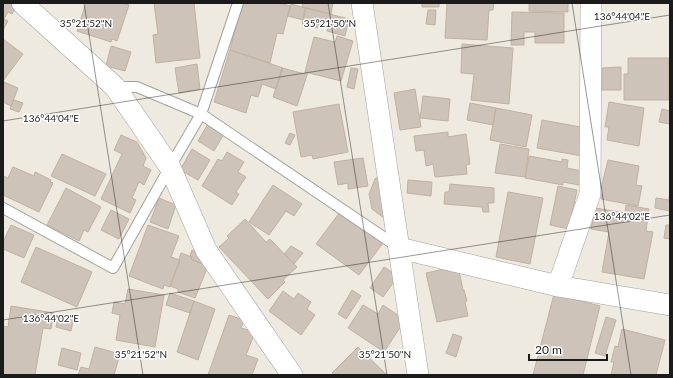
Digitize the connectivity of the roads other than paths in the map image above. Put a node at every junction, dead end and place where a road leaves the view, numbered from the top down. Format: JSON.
{"nodes":[{"id":1,"x":22,"y":3,"type":"edge"},
{"id":2,"x":238,"y":3,"type":"edge"},
{"id":3,"x":362,"y":3,"type":"edge"},
{"id":4,"x":591,"y":3,"type":"edge"},
{"id":5,"x":115,"y":86,"type":"junction"},
{"id":6,"x":201,"y":114,"type":"junction"},
{"id":7,"x":170,"y":167,"type":"junction"},
{"id":8,"x":3,"y":208,"type":"edge"},
{"id":9,"x":399,"y":248,"type":"junction"},
{"id":10,"x":558,"y":286,"type":"junction"},
{"id":11,"x":670,"y":306,"type":"edge"},
{"id":12,"x":291,"y":375,"type":"edge"},
{"id":13,"x":418,"y":375,"type":"edge"}],
"edges":[{"from":1,"to":5,"type":"street"},
{"from":2,"to":6,"type":"lane"},
{"from":3,"to":9,"type":"street"},
{"from":4,"to":10,"type":"street"},
{"from":5,"to":6,"type":"lane"},
{"from":5,"to":7,"type":"street"},
{"from":6,"to":7,"type":"lane"},
{"from":6,"to":9,"type":"lane"},
{"from":7,"to":8,"type":"lane"},
{"from":7,"to":12,"type":"street"},
{"from":9,"to":10,"type":"street"},
{"from":9,"to":13,"type":"street"},
{"from":10,"to":11,"type":"street"}]}
